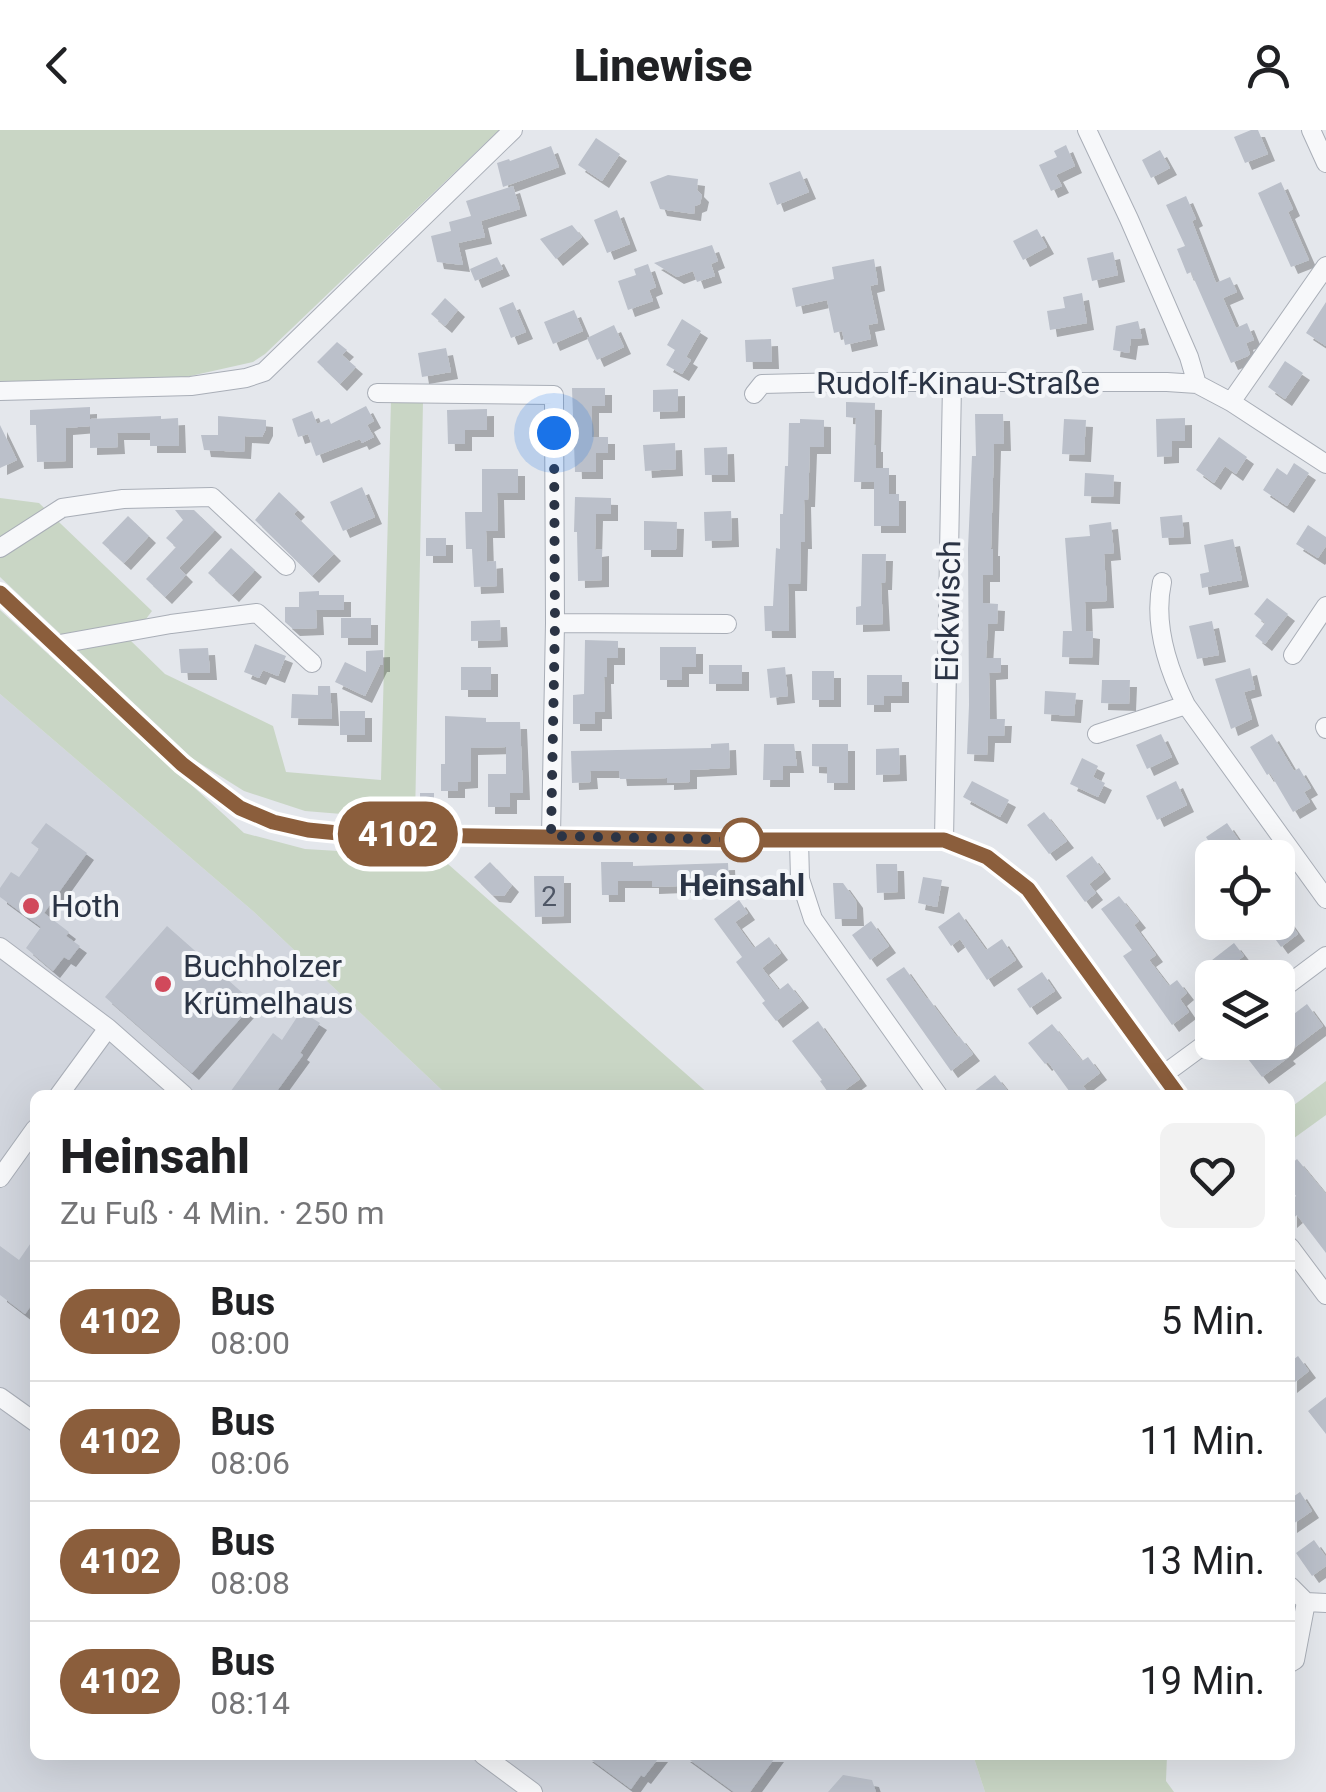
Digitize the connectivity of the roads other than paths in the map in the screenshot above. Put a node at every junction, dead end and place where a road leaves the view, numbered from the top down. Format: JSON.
{"nodes":[{"id":1,"x":513,"y":130,"type":"edge"},
{"id":2,"x":1087,"y":130,"type":"edge"},
{"id":3,"x":1311,"y":130,"type":"edge"},
{"id":4,"x":1326,"y":163,"type":"edge"},
{"id":5,"x":1326,"y":266,"type":"edge"},
{"id":6,"x":952,"y":383,"type":"junction"},
{"id":7,"x":1198,"y":384,"type":"junction"},
{"id":8,"x":0,"y":392,"type":"edge"},
{"id":9,"x":377,"y":393,"type":"dead end"},
{"id":10,"x":754,"y":394,"type":"dead end"},
{"id":11,"x":1231,"y":402,"type":"junction"},
{"id":12,"x":1326,"y":464,"type":"edge"},
{"id":13,"x":0,"y":548,"type":"edge"},
{"id":14,"x":286,"y":566,"type":"dead end"},
{"id":15,"x":1162,"y":582,"type":"dead end"},
{"id":16,"x":0,"y":593,"type":"edge"},
{"id":17,"x":1326,"y":606,"type":"edge"},
{"id":18,"x":555,"y":623,"type":"junction"},
{"id":19,"x":727,"y":624,"type":"dead end"},
{"id":20,"x":54,"y":645,"type":"junction"},
{"id":21,"x":1294,"y":656,"type":"dead end"},
{"id":22,"x":312,"y":663,"type":"dead end"},
{"id":23,"x":1186,"y":705,"type":"junction"},
{"id":24,"x":1097,"y":734,"type":"dead end"},
{"id":25,"x":551,"y":836,"type":"junction"},
{"id":26,"x":799,"y":840,"type":"junction"},
{"id":27,"x":944,"y":840,"type":"junction"},
{"id":28,"x":1326,"y":899,"type":"edge"},
{"id":29,"x":0,"y":947,"type":"edge"},
{"id":30,"x":1326,"y":956,"type":"edge"},
{"id":31,"x":1295,"y":979,"type":"edge"},
{"id":32,"x":108,"y":1028,"type":"junction"},
{"id":33,"x":1195,"y":1051,"type":"edge"},
{"id":34,"x":1163,"y":1075,"type":"junction"},
{"id":35,"x":63,"y":1090,"type":"edge"},
{"id":36,"x":178,"y":1090,"type":"edge"},
{"id":37,"x":934,"y":1090,"type":"edge"},
{"id":38,"x":1174,"y":1090,"type":"edge"},
{"id":39,"x":30,"y":1136,"type":"edge"},
{"id":40,"x":0,"y":1178,"type":"edge"},
{"id":41,"x":1295,"y":1253,"type":"edge"},
{"id":42,"x":1326,"y":1295,"type":"edge"},
{"id":43,"x":0,"y":1396,"type":"edge"},
{"id":44,"x":30,"y":1418,"type":"edge"},
{"id":45,"x":1295,"y":1591,"type":"edge"},
{"id":46,"x":1306,"y":1602,"type":"junction"},
{"id":47,"x":1326,"y":1604,"type":"edge"},
{"id":48,"x":1295,"y":1655,"type":"edge"},
{"id":49,"x":491,"y":1760,"type":"edge"},
{"id":50,"x":533,"y":1792,"type":"edge"}],
"edges":[{"from":1,"to":8,"type":"street"},
{"from":2,"to":7,"type":"street"},
{"from":3,"to":4,"type":"street"},
{"from":5,"to":11,"type":"street"},
{"from":6,"to":7,"type":"street","name":"Rudolf-Kinau-Straße"},
{"from":6,"to":10,"type":"street","name":"Rudolf-Kinau-Straße"},
{"from":6,"to":27,"type":"street","name":"Eickwisch"},
{"from":7,"to":11,"type":"street"},
{"from":9,"to":18,"type":"street"},
{"from":11,"to":12,"type":"street"},
{"from":13,"to":14,"type":"street"},
{"from":15,"to":23,"type":"street"},
{"from":16,"to":20,"type":"street"},
{"from":17,"to":21,"type":"street"},
{"from":18,"to":19,"type":"street"},
{"from":18,"to":25,"type":"street"},
{"from":20,"to":22,"type":"street"},
{"from":20,"to":25,"type":"street"},
{"from":23,"to":24,"type":"street"},
{"from":23,"to":28,"type":"street"},
{"from":25,"to":26,"type":"street"},
{"from":26,"to":27,"type":"street"},
{"from":26,"to":37,"type":"street"},
{"from":27,"to":34,"type":"street"},
{"from":29,"to":32,"type":"street"},
{"from":30,"to":31,"type":"street"},
{"from":32,"to":35,"type":"street"},
{"from":32,"to":36,"type":"street"},
{"from":33,"to":34,"type":"street"},
{"from":34,"to":38,"type":"street"},
{"from":39,"to":40,"type":"street"},
{"from":41,"to":42,"type":"street"},
{"from":43,"to":44,"type":"street"},
{"from":45,"to":46,"type":"street"},
{"from":46,"to":47,"type":"street"},
{"from":46,"to":48,"type":"street"},
{"from":49,"to":50,"type":"street"}]}
